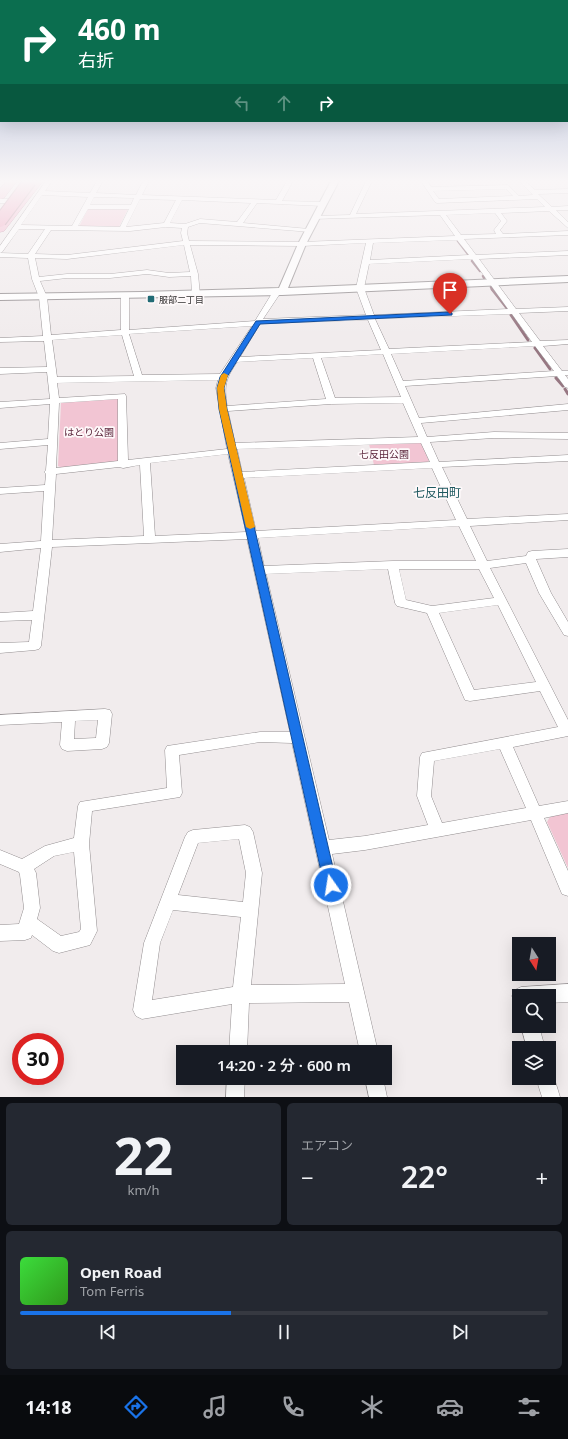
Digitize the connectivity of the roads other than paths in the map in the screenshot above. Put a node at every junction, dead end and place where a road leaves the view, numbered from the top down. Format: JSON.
{"nodes":[{"id":1,"x":13,"y":232,"type":"edge"},
{"id":2,"x":47,"y":232,"type":"edge"},
{"id":3,"x":185,"y":232,"type":"edge"},
{"id":4,"x":308,"y":232,"type":"edge"},
{"id":5,"x":456,"y":232,"type":"edge"},
{"id":6,"x":498,"y":232,"type":"edge"},
{"id":7,"x":565,"y":232,"type":"edge"},
{"id":8,"x":501,"y":236,"type":"junction"},
{"id":9,"x":460,"y":238,"type":"junction"},
{"id":10,"x":370,"y":242,"type":"junction"},
{"id":11,"x":186,"y":243,"type":"junction"},
{"id":12,"x":302,"y":244,"type":"junction"},
{"id":13,"x":0,"y":251,"type":"edge"},
{"id":14,"x":568,"y":254,"type":"edge"},
{"id":15,"x":0,"y":255,"type":"edge"},
{"id":16,"x":31,"y":256,"type":"junction"},
{"id":17,"x":474,"y":258,"type":"junction"},
{"id":18,"x":367,"y":262,"type":"junction"},
{"id":19,"x":194,"y":274,"type":"junction"},
{"id":20,"x":36,"y":279,"type":"junction"},
{"id":21,"x":568,"y":279,"type":"edge"},
{"id":22,"x":492,"y":282,"type":"junction"},
{"id":23,"x":360,"y":288,"type":"junction"},
{"id":24,"x":280,"y":292,"type":"junction"},
{"id":25,"x":196,"y":295,"type":"junction"},
{"id":26,"x":0,"y":297,"type":"edge"},
{"id":27,"x":43,"y":297,"type":"junction"},
{"id":28,"x":125,"y":297,"type":"junction"},
{"id":29,"x":568,"y":309,"type":"edge"},
{"id":30,"x":514,"y":311,"type":"junction"},
{"id":31,"x":372,"y":318,"type":"junction"},
{"id":32,"x":258,"y":322,"type":"junction"},
{"id":33,"x":125,"y":333,"type":"junction"},
{"id":34,"x":47,"y":338,"type":"junction"},
{"id":35,"x":0,"y":340,"type":"edge"},
{"id":36,"x":568,"y":342,"type":"edge"},
{"id":37,"x":537,"y":343,"type":"junction"},
{"id":38,"x":386,"y":351,"type":"junction"},
{"id":39,"x":316,"y":355,"type":"junction"},
{"id":40,"x":233,"y":360,"type":"junction"},
{"id":41,"x":52,"y":369,"type":"junction"},
{"id":42,"x":0,"y":372,"type":"edge"},
{"id":43,"x":564,"y":373,"type":"edge"},
{"id":44,"x":223,"y":377,"type":"junction"},
{"id":45,"x":139,"y":378,"type":"junction"},
{"id":46,"x":54,"y":380,"type":"junction"},
{"id":47,"x":400,"y":384,"type":"junction"},
{"id":48,"x":568,"y":385,"type":"edge"},
{"id":49,"x":407,"y":400,"type":"junction"},
{"id":50,"x":55,"y":401,"type":"junction"},
{"id":51,"x":331,"y":401,"type":"junction"},
{"id":52,"x":0,"y":405,"type":"edge"},
{"id":53,"x":568,"y":407,"type":"edge"},
{"id":54,"x":223,"y":409,"type":"junction"},
{"id":55,"x":417,"y":421,"type":"junction"},
{"id":56,"x":568,"y":436,"type":"edge"},
{"id":57,"x":424,"y":440,"type":"junction"},
{"id":58,"x":51,"y":442,"type":"junction"},
{"id":59,"x":0,"y":446,"type":"edge"},
{"id":60,"x":232,"y":449,"type":"junction"},
{"id":61,"x":568,"y":458,"type":"edge"},
{"id":62,"x":145,"y":463,"type":"junction"},
{"id":63,"x":123,"y":465,"type":"junction"},
{"id":64,"x":437,"y":466,"type":"junction"},
{"id":65,"x":49,"y":472,"type":"junction"},
{"id":66,"x":238,"y":475,"type":"junction"},
{"id":67,"x":49,"y":488,"type":"junction"},
{"id":68,"x":0,"y":491,"type":"edge"},
{"id":69,"x":568,"y":517,"type":"edge"},
{"id":70,"x":464,"y":523,"type":"junction"},
{"id":71,"x":252,"y":535,"type":"junction"},
{"id":72,"x":150,"y":539,"type":"junction"},
{"id":73,"x":47,"y":544,"type":"junction"},
{"id":74,"x":0,"y":548,"type":"edge"},
{"id":75,"x":568,"y":553,"type":"edge"},
{"id":76,"x":530,"y":559,"type":"junction"},
{"id":77,"x":393,"y":565,"type":"junction"},
{"id":78,"x":483,"y":565,"type":"junction"},
{"id":79,"x":260,"y":570,"type":"junction"},
{"id":80,"x":501,"y":601,"type":"junction"},
{"id":81,"x":432,"y":610,"type":"junction"},
{"id":82,"x":39,"y":614,"type":"junction"},
{"id":83,"x":0,"y":616,"type":"edge"},
{"id":84,"x":568,"y":632,"type":"edge"},
{"id":85,"x":0,"y":648,"type":"edge"},
{"id":86,"x":544,"y":686,"type":"junction"},
{"id":87,"x":69,"y":716,"type":"dead end"},
{"id":88,"x":0,"y":720,"type":"edge"},
{"id":89,"x":568,"y":731,"type":"edge"},
{"id":90,"x":298,"y":738,"type":"junction"},
{"id":91,"x":505,"y":744,"type":"junction"},
{"id":92,"x":568,"y":807,"type":"edge"},
{"id":93,"x":535,"y":813,"type":"junction"},
{"id":94,"x":437,"y":830,"type":"junction"},
{"id":95,"x":81,"y":844,"type":"junction"},
{"id":96,"x":322,"y":848,"type":"junction"},
{"id":97,"x":0,"y":857,"type":"edge"},
{"id":98,"x":24,"y":867,"type":"junction"},
{"id":99,"x":568,"y":889,"type":"edge"},
{"id":100,"x":168,"y":902,"type":"junction"},
{"id":101,"x":250,"y":910,"type":"junction"},
{"id":102,"x":28,"y":922,"type":"junction"},
{"id":103,"x":0,"y":933,"type":"edge"},
{"id":104,"x":356,"y":993,"type":"junction"},
{"id":105,"x":568,"y":993,"type":"edge"},
{"id":106,"x":241,"y":994,"type":"junction"},
{"id":107,"x":556,"y":994,"type":"edge"},
{"id":108,"x":238,"y":1045,"type":"edge"},
{"id":109,"x":367,"y":1045,"type":"edge"},
{"id":110,"x":236,"y":1085,"type":"edge"},
{"id":111,"x":375,"y":1085,"type":"edge"},
{"id":112,"x":547,"y":1085,"type":"edge"},
{"id":113,"x":235,"y":1097,"type":"edge"},
{"id":114,"x":378,"y":1097,"type":"edge"},
{"id":115,"x":551,"y":1097,"type":"edge"}],
"edges":[{"from":1,"to":13,"type":"street"},
{"from":2,"to":16,"type":"street"},
{"from":3,"to":11,"type":"street"},
{"from":4,"to":12,"type":"street"},
{"from":5,"to":9,"type":"street"},
{"from":6,"to":8,"type":"street"},
{"from":7,"to":8,"type":"street"},
{"from":8,"to":9,"type":"street"},
{"from":9,"to":10,"type":"street"},
{"from":9,"to":17,"type":"street"},
{"from":10,"to":12,"type":"street"},
{"from":10,"to":18,"type":"street"},
{"from":11,"to":12,"type":"street"},
{"from":11,"to":16,"type":"street"},
{"from":11,"to":19,"type":"street"},
{"from":12,"to":24,"type":"street"},
{"from":14,"to":17,"type":"street"},
{"from":15,"to":16,"type":"street"},
{"from":16,"to":20,"type":"street"},
{"from":17,"to":18,"type":"street"},
{"from":17,"to":22,"type":"street"},
{"from":18,"to":23,"type":"street"},
{"from":19,"to":20,"type":"street"},
{"from":19,"to":25,"type":"street"},
{"from":20,"to":27,"type":"street"},
{"from":21,"to":22,"type":"street"},
{"from":22,"to":23,"type":"street"},
{"from":22,"to":30,"type":"street"},
{"from":23,"to":24,"type":"street"},
{"from":23,"to":31,"type":"street"},
{"from":24,"to":25,"type":"street"},
{"from":24,"to":32,"type":"street"},
{"from":25,"to":28,"type":"street"},
{"from":26,"to":27,"type":"street"},
{"from":27,"to":28,"type":"street"},
{"from":27,"to":34,"type":"street"},
{"from":28,"to":33,"type":"street"},
{"from":29,"to":30,"type":"street"},
{"from":30,"to":31,"type":"street"},
{"from":30,"to":37,"type":"street"},
{"from":31,"to":32,"type":"street"},
{"from":31,"to":38,"type":"street"},
{"from":32,"to":33,"type":"street"},
{"from":32,"to":40,"type":"street"},
{"from":33,"to":34,"type":"street"},
{"from":33,"to":45,"type":"street"},
{"from":34,"to":35,"type":"street"},
{"from":34,"to":41,"type":"street"},
{"from":36,"to":37,"type":"street"},
{"from":37,"to":38,"type":"street"},
{"from":37,"to":43,"type":"street"},
{"from":38,"to":39,"type":"street"},
{"from":38,"to":47,"type":"street"},
{"from":39,"to":40,"type":"street"},
{"from":39,"to":51,"type":"street"},
{"from":40,"to":44,"type":"street"},
{"from":41,"to":42,"type":"street"},
{"from":41,"to":46,"type":"street"},
{"from":43,"to":47,"type":"street"},
{"from":43,"to":48,"type":"street"},
{"from":44,"to":45,"type":"street"},
{"from":44,"to":54,"type":"street"},
{"from":45,"to":46,"type":"street"},
{"from":46,"to":50,"type":"street"},
{"from":47,"to":49,"type":"street"},
{"from":49,"to":51,"type":"street"},
{"from":49,"to":55,"type":"street"},
{"from":50,"to":52,"type":"street"},
{"from":50,"to":58,"type":"street"},
{"from":50,"to":63,"type":"street"},
{"from":51,"to":54,"type":"street"},
{"from":53,"to":55,"type":"street"},
{"from":54,"to":60,"type":"street"},
{"from":55,"to":57,"type":"street"},
{"from":56,"to":57,"type":"street"},
{"from":57,"to":60,"type":"street"},
{"from":57,"to":64,"type":"street"},
{"from":58,"to":59,"type":"street"},
{"from":58,"to":65,"type":"street"},
{"from":60,"to":62,"type":"street"},
{"from":60,"to":66,"type":"street"},
{"from":61,"to":64,"type":"street"},
{"from":62,"to":63,"type":"street"},
{"from":62,"to":72,"type":"street"},
{"from":63,"to":65,"type":"street"},
{"from":64,"to":66,"type":"street"},
{"from":64,"to":70,"type":"street"},
{"from":65,"to":67,"type":"street"},
{"from":66,"to":71,"type":"street"},
{"from":67,"to":68,"type":"street"},
{"from":67,"to":73,"type":"street"},
{"from":69,"to":70,"type":"street"},
{"from":70,"to":71,"type":"street"},
{"from":70,"to":78,"type":"street"},
{"from":71,"to":72,"type":"street"},
{"from":71,"to":79,"type":"street"},
{"from":72,"to":73,"type":"street"},
{"from":73,"to":74,"type":"street"},
{"from":73,"to":82,"type":"street"},
{"from":75,"to":76,"type":"street"},
{"from":76,"to":78,"type":"street"},
{"from":76,"to":84,"type":"street"},
{"from":77,"to":78,"type":"street"},
{"from":77,"to":79,"type":"street"},
{"from":77,"to":81,"type":"street"},
{"from":78,"to":80,"type":"street"},
{"from":79,"to":90,"type":"street"},
{"from":80,"to":81,"type":"street"},
{"from":80,"to":86,"type":"street"},
{"from":81,"to":86,"type":"street"},
{"from":82,"to":83,"type":"street"},
{"from":82,"to":85,"type":"street"},
{"from":86,"to":89,"type":"street"},
{"from":87,"to":88,"type":"street"},
{"from":89,"to":91,"type":"street"},
{"from":90,"to":95,"type":"street"},
{"from":90,"to":96,"type":"street"},
{"from":91,"to":93,"type":"street"},
{"from":91,"to":94,"type":"street"},
{"from":92,"to":93,"type":"street"},
{"from":93,"to":94,"type":"street"},
{"from":93,"to":99,"type":"street"},
{"from":94,"to":96,"type":"street"},
{"from":95,"to":98,"type":"street"},
{"from":95,"to":102,"type":"street"},
{"from":96,"to":104,"type":"street"},
{"from":97,"to":98,"type":"street"},
{"from":98,"to":102,"type":"street"},
{"from":100,"to":101,"type":"street"},
{"from":100,"to":101,"type":"street"},
{"from":100,"to":106,"type":"street"},
{"from":101,"to":106,"type":"street"},
{"from":102,"to":103,"type":"street"},
{"from":104,"to":106,"type":"street"},
{"from":104,"to":109,"type":"street"},
{"from":105,"to":107,"type":"street"},
{"from":106,"to":108,"type":"street"},
{"from":110,"to":113,"type":"street"},
{"from":111,"to":114,"type":"street"},
{"from":112,"to":115,"type":"street"}]}
